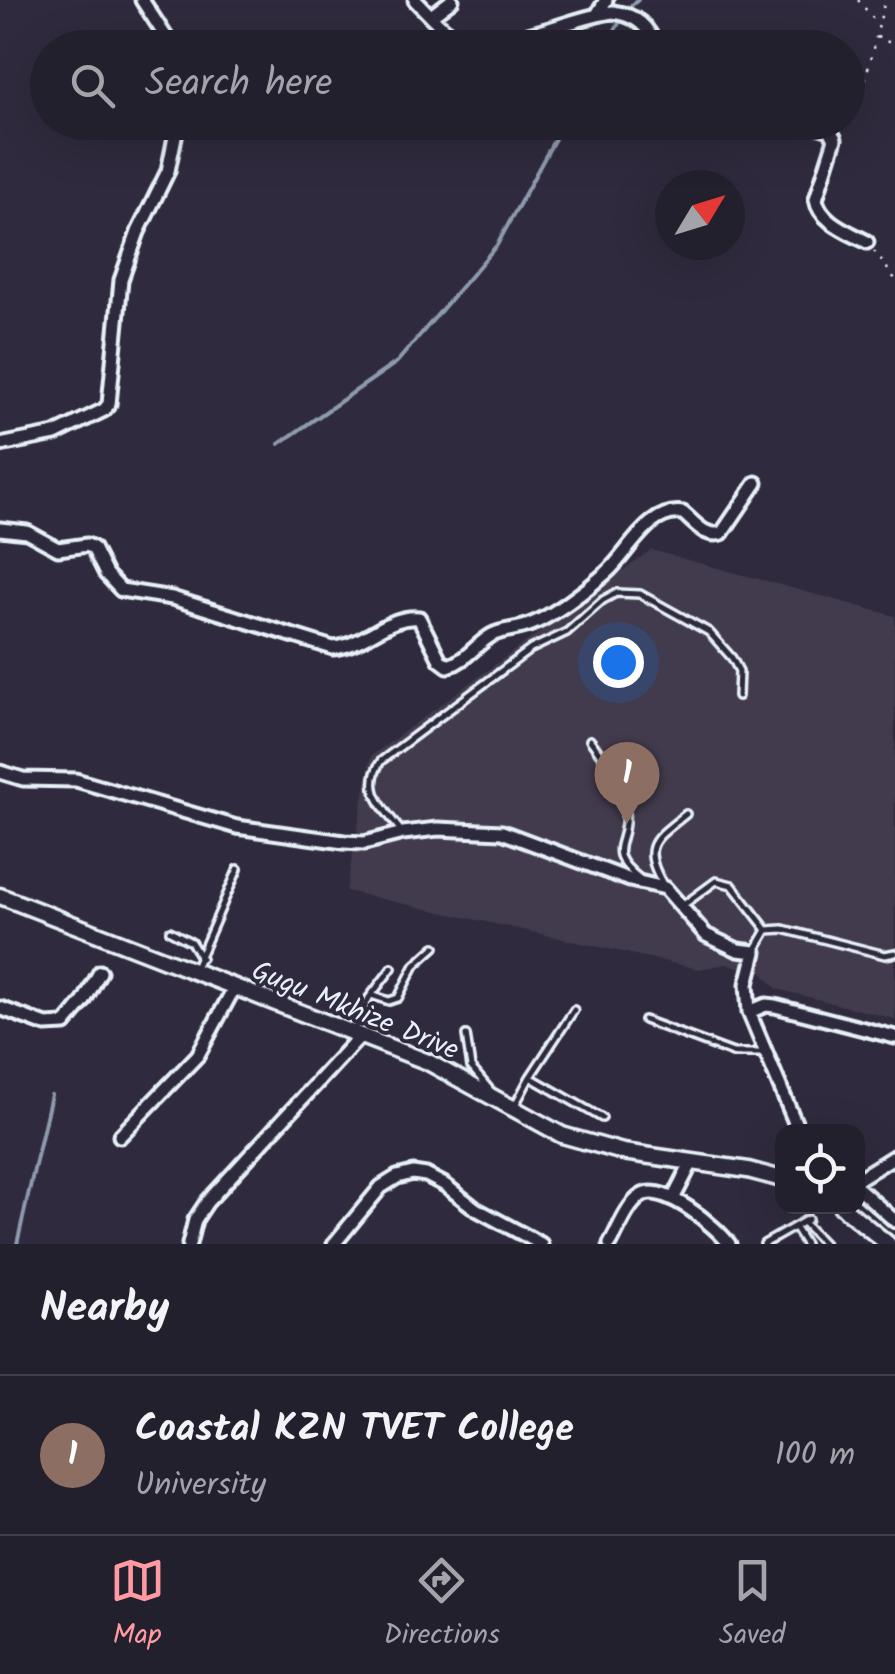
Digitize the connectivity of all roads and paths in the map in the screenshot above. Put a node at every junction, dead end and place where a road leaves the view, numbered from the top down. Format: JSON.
{"nodes":[{"id":1,"x":142,"y":0,"type":"edge"},
{"id":2,"x":416,"y":0,"type":"edge"},
{"id":3,"x":452,"y":0,"type":"edge"},
{"id":4,"x":606,"y":0,"type":"edge"},
{"id":5,"x":858,"y":0,"type":"edge"},
{"id":6,"x":884,"y":0,"type":"edge"},
{"id":7,"x":598,"y":13,"type":"junction"},
{"id":8,"x":431,"y":16,"type":"junction"},
{"id":9,"x":878,"y":24,"type":"junction"},
{"id":10,"x":161,"y":30,"type":"edge"},
{"id":11,"x":446,"y":30,"type":"edge"},
{"id":12,"x":538,"y":30,"type":"edge"},
{"id":13,"x":648,"y":30,"type":"edge"},
{"id":14,"x":876,"y":36,"type":"junction"},
{"id":15,"x":895,"y":45,"type":"edge"},
{"id":16,"x":865,"y":81,"type":"edge"},
{"id":17,"x":174,"y":140,"type":"edge"},
{"id":18,"x":835,"y":140,"type":"edge"},
{"id":19,"x":867,"y":242,"type":"joint"},
{"id":20,"x":895,"y":279,"type":"edge"},
{"id":21,"x":0,"y":445,"type":"edge"},
{"id":22,"x":756,"y":483,"type":"dead end"},
{"id":23,"x":0,"y":530,"type":"edge"},
{"id":24,"x":738,"y":696,"type":"dead end"},
{"id":25,"x":590,"y":740,"type":"dead end"},
{"id":26,"x":0,"y":772,"type":"edge"},
{"id":27,"x":686,"y":814,"type":"dead end"},
{"id":28,"x":403,"y":833,"type":"junction"},
{"id":29,"x":238,"y":869,"type":"dead end"},
{"id":30,"x":647,"y":884,"type":"junction"},
{"id":31,"x":666,"y":888,"type":"junction"},
{"id":32,"x":0,"y":896,"type":"edge"},
{"id":33,"x":682,"y":906,"type":"junction"},
{"id":34,"x":767,"y":930,"type":"junction"},
{"id":35,"x":170,"y":931,"type":"dead end"},
{"id":36,"x":435,"y":947,"type":"dead end"},
{"id":37,"x":755,"y":952,"type":"junction"},
{"id":38,"x":895,"y":952,"type":"edge"},
{"id":39,"x":197,"y":964,"type":"junction"},
{"id":40,"x":392,"y":968,"type":"dead end"},
{"id":41,"x":100,"y":972,"type":"dead end"},
{"id":42,"x":235,"y":986,"type":"junction"},
{"id":43,"x":371,"y":995,"type":"junction"},
{"id":44,"x":0,"y":1008,"type":"edge"},
{"id":45,"x":574,"y":1010,"type":"dead end"},
{"id":46,"x":749,"y":1012,"type":"junction"},
{"id":47,"x":644,"y":1020,"type":"dead end"},
{"id":48,"x":356,"y":1034,"type":"junction"},
{"id":49,"x":466,"y":1035,"type":"dead end"},
{"id":50,"x":895,"y":1037,"type":"edge"},
{"id":51,"x":766,"y":1052,"type":"junction"},
{"id":52,"x":530,"y":1078,"type":"junction"},
{"id":53,"x":494,"y":1098,"type":"junction"},
{"id":54,"x":513,"y":1110,"type":"junction"},
{"id":55,"x":602,"y":1118,"type":"dead end"},
{"id":56,"x":796,"y":1124,"type":"edge"},
{"id":57,"x":120,"y":1136,"type":"dead end"},
{"id":58,"x":895,"y":1156,"type":"edge"},
{"id":59,"x":692,"y":1162,"type":"junction"},
{"id":60,"x":865,"y":1175,"type":"edge"},
{"id":61,"x":775,"y":1178,"type":"edge"},
{"id":62,"x":865,"y":1194,"type":"edge"},
{"id":63,"x":672,"y":1199,"type":"junction"},
{"id":64,"x":849,"y":1214,"type":"edge"},
{"id":65,"x":895,"y":1221,"type":"edge"},
{"id":66,"x":794,"y":1228,"type":"junction"},
{"id":67,"x":881,"y":1242,"type":"edge"},
{"id":68,"x":188,"y":1244,"type":"edge"},
{"id":69,"x":334,"y":1244,"type":"edge"},
{"id":70,"x":540,"y":1244,"type":"edge"},
{"id":71,"x":610,"y":1244,"type":"edge"},
{"id":72,"x":729,"y":1244,"type":"edge"},
{"id":73,"x":764,"y":1244,"type":"edge"},
{"id":74,"x":805,"y":1244,"type":"edge"},
{"id":75,"x":824,"y":1244,"type":"edge"}],
"edges":[{"from":1,"to":10,"type":"street"},
{"from":2,"to":8,"type":"street"},
{"from":3,"to":8,"type":"street"},
{"from":4,"to":7,"type":"street"},
{"from":5,"to":9,"type":"path"},
{"from":6,"to":9,"type":"path"},
{"from":7,"to":12,"type":"street"},
{"from":7,"to":13,"type":"street"},
{"from":8,"to":11,"type":"street"},
{"from":9,"to":14,"type":"path"},
{"from":14,"to":15,"type":"path"},
{"from":14,"to":16,"type":"path"},
{"from":17,"to":21,"type":"street"},
{"from":18,"to":19,"type":"street"},
{"from":19,"to":20,"type":"path"},
{"from":22,"to":23,"type":"street"},
{"from":24,"to":28,"type":"lane"},
{"from":25,"to":30,"type":"lane"},
{"from":26,"to":28,"type":"street"},
{"from":27,"to":31,"type":"lane"},
{"from":28,"to":30,"type":"street"},
{"from":29,"to":39,"type":"lane"},
{"from":30,"to":31,"type":"street"},
{"from":31,"to":33,"type":"street"},
{"from":32,"to":39,"type":"street","name":"Gugu Mkhize Drive"},
{"from":33,"to":34,"type":"lane"},
{"from":33,"to":37,"type":"street"},
{"from":34,"to":37,"type":"lane"},
{"from":34,"to":38,"type":"lane"},
{"from":35,"to":39,"type":"lane"},
{"from":36,"to":43,"type":"lane"},
{"from":37,"to":46,"type":"street"},
{"from":39,"to":42,"type":"street","name":"Gugu Mkhize Drive"},
{"from":40,"to":43,"type":"lane"},
{"from":41,"to":44,"type":"street"},
{"from":42,"to":48,"type":"street","name":"Gugu Mkhize Drive"},
{"from":42,"to":57,"type":"street"},
{"from":43,"to":48,"type":"lane"},
{"from":45,"to":52,"type":"lane"},
{"from":46,"to":50,"type":"street"},
{"from":46,"to":51,"type":"street"},
{"from":47,"to":51,"type":"lane"},
{"from":48,"to":53,"type":"street","name":"Gugu Mkhize Drive"},
{"from":48,"to":68,"type":"street"},
{"from":49,"to":53,"type":"lane"},
{"from":51,"to":56,"type":"street"},
{"from":52,"to":54,"type":"lane"},
{"from":52,"to":55,"type":"lane"},
{"from":53,"to":54,"type":"street","name":"Gugu Mkhize Drive"},
{"from":54,"to":59,"type":"street","name":"Gugu Mkhize Drive"},
{"from":58,"to":60,"type":"street"},
{"from":59,"to":61,"type":"street","name":"Gugu Mkhize Drive"},
{"from":59,"to":63,"type":"street"},
{"from":62,"to":65,"type":"street"},
{"from":63,"to":71,"type":"street"},
{"from":63,"to":72,"type":"street"},
{"from":64,"to":67,"type":"street"},
{"from":66,"to":73,"type":"lane"},
{"from":66,"to":74,"type":"lane"},
{"from":66,"to":75,"type":"lane"},
{"from":69,"to":70,"type":"street"}]}
